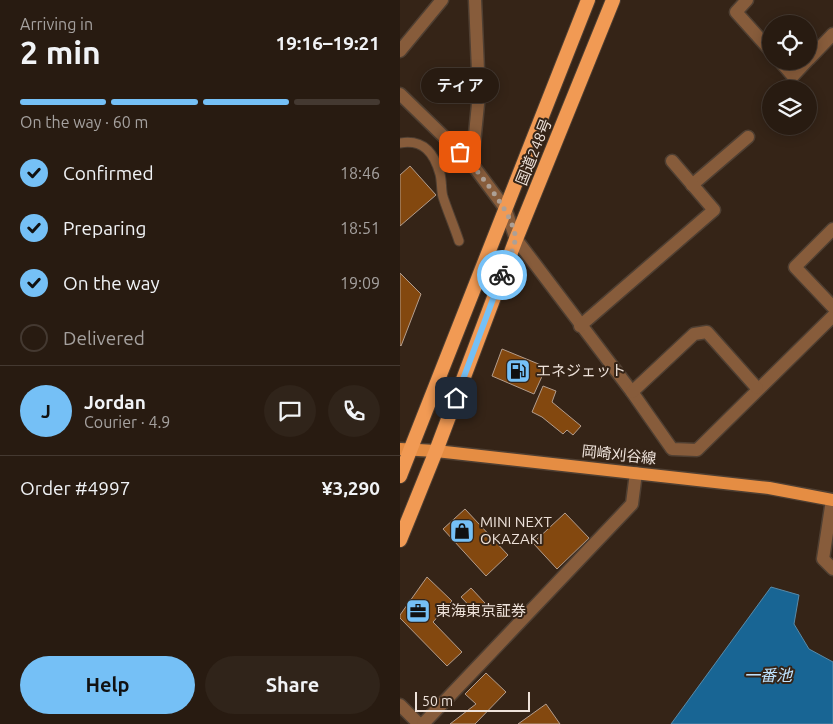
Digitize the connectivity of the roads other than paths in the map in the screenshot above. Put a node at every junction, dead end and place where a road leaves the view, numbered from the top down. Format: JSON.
{"nodes":[{"id":1,"x":442,"y":0,"type":"edge"},
{"id":2,"x":475,"y":0,"type":"edge"},
{"id":3,"x":588,"y":0,"type":"edge"},
{"id":4,"x":613,"y":0,"type":"edge"},
{"id":5,"x":747,"y":0,"type":"edge"},
{"id":6,"x":833,"y":34,"type":"edge"},
{"id":7,"x":762,"y":41,"type":"edge"},
{"id":8,"x":400,"y":51,"type":"edge"},
{"id":9,"x":817,"y":51,"type":"edge"},
{"id":10,"x":788,"y":70,"type":"edge"},
{"id":11,"x":799,"y":70,"type":"edge"},
{"id":12,"x":400,"y":94,"type":"edge"},
{"id":13,"x":748,"y":137,"type":"dead end"},
{"id":14,"x":400,"y":143,"type":"edge"},
{"id":15,"x":672,"y":161,"type":"dead end"},
{"id":16,"x":472,"y":164,"type":"junction"},
{"id":17,"x":692,"y":185,"type":"junction"},
{"id":18,"x":505,"y":208,"type":"junction"},
{"id":19,"x":833,"y":229,"type":"edge"},
{"id":20,"x":516,"y":239,"type":"junction"},
{"id":21,"x":459,"y":241,"type":"dead end"},
{"id":22,"x":833,"y":307,"type":"edge"},
{"id":23,"x":833,"y":316,"type":"edge"},
{"id":24,"x":580,"y":326,"type":"junction"},
{"id":25,"x":757,"y":388,"type":"junction"},
{"id":26,"x":632,"y":392,"type":"junction"},
{"id":27,"x":405,"y":450,"type":"edge"},
{"id":28,"x":436,"y":451,"type":"junction"},
{"id":29,"x":636,"y":473,"type":"junction"},
{"id":30,"x":400,"y":476,"type":"edge"},
{"id":31,"x":833,"y":500,"type":"edge"},
{"id":32,"x":400,"y":540,"type":"edge"},
{"id":33,"x":833,"y":569,"type":"edge"},
{"id":34,"x":400,"y":705,"type":"edge"},
{"id":35,"x":421,"y":724,"type":"edge"}],
"edges":[{"from":1,"to":8,"type":"street"},
{"from":2,"to":16,"type":"street"},
{"from":3,"to":18,"type":"highway","name":"国道248号"},
{"from":4,"to":20,"type":"highway","name":"国道248号"},
{"from":5,"to":7,"type":"street"},
{"from":6,"to":9,"type":"street"},
{"from":10,"to":11,"type":"street"},
{"from":12,"to":16,"type":"street"},
{"from":13,"to":17,"type":"street"},
{"from":14,"to":21,"type":"lane"},
{"from":15,"to":17,"type":"street"},
{"from":16,"to":18,"type":"street"},
{"from":17,"to":24,"type":"street"},
{"from":18,"to":20,"type":"street"},
{"from":18,"to":27,"type":"highway","name":"国道248号"},
{"from":19,"to":22,"type":"street"},
{"from":20,"to":24,"type":"street"},
{"from":20,"to":28,"type":"highway","name":"国道248号"},
{"from":23,"to":25,"type":"street"},
{"from":24,"to":26,"type":"street"},
{"from":25,"to":26,"type":"street"},
{"from":25,"to":26,"type":"street"},
{"from":27,"to":28,"type":"main road","name":"岡崎刈谷線"},
{"from":27,"to":30,"type":"highway","name":"国道248号"},
{"from":28,"to":29,"type":"main road","name":"岡崎刈谷線"},
{"from":28,"to":32,"type":"highway","name":"国道248号"},
{"from":29,"to":31,"type":"main road","name":"岡崎刈谷線"},
{"from":29,"to":35,"type":"street"},
{"from":31,"to":33,"type":"street"},
{"from":34,"to":35,"type":"street"}]}
